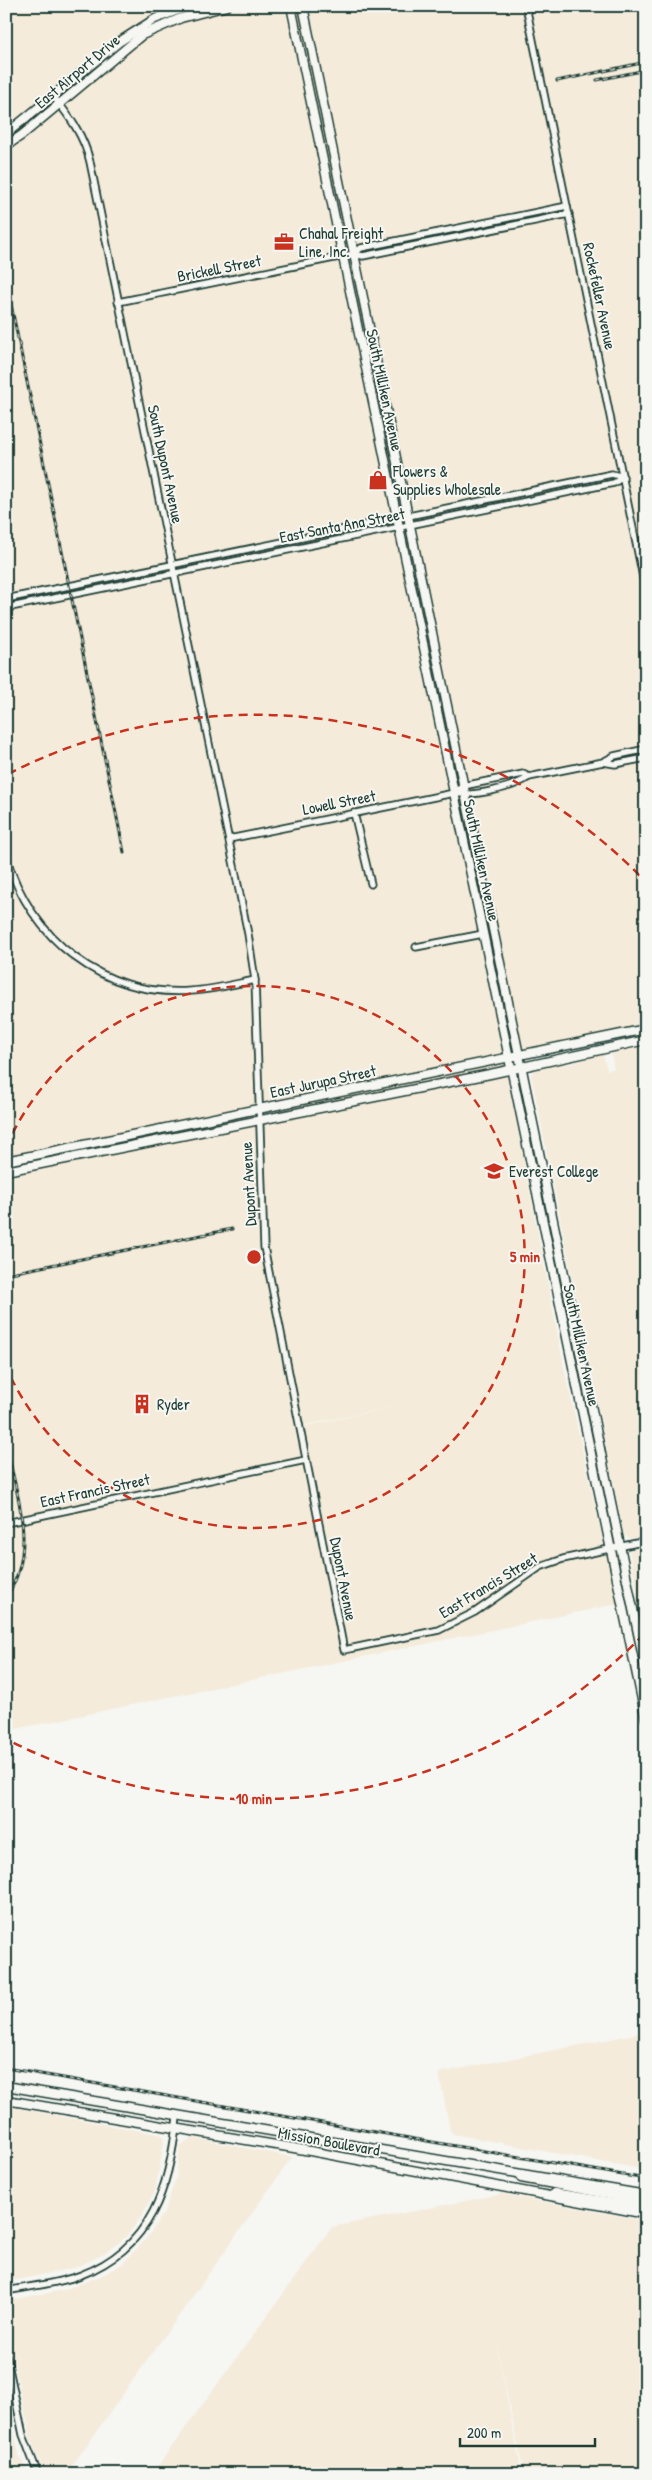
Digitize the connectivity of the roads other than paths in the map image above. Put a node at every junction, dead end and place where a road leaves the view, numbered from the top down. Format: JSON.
{"nodes":[{"id":1,"x":188,"y":6,"type":"edge"},
{"id":2,"x":226,"y":6,"type":"edge"},
{"id":3,"x":291,"y":6,"type":"edge"},
{"id":4,"x":303,"y":6,"type":"edge"},
{"id":5,"x":526,"y":6,"type":"edge"},
{"id":6,"x":156,"y":23,"type":"junction"},
{"id":7,"x":53,"y":96,"type":"junction"},
{"id":8,"x":59,"y":104,"type":"junction"},
{"id":9,"x":6,"y":134,"type":"edge"},
{"id":10,"x":6,"y":146,"type":"edge"},
{"id":11,"x":567,"y":206,"type":"junction"},
{"id":12,"x":569,"y":214,"type":"junction"},
{"id":13,"x":354,"y":254,"type":"junction"},
{"id":14,"x":344,"y":256,"type":"junction"},
{"id":15,"x":118,"y":302,"type":"junction"},
{"id":16,"x":623,"y":476,"type":"junction"},
{"id":17,"x":407,"y":517,"type":"junction"},
{"id":18,"x":397,"y":518,"type":"junction"},
{"id":19,"x":409,"y":526,"type":"junction"},
{"id":20,"x":399,"y":528,"type":"junction"},
{"id":21,"x":173,"y":565,"type":"junction"},
{"id":22,"x":175,"y":573,"type":"junction"},
{"id":23,"x":646,"y":592,"type":"edge"},
{"id":24,"x":6,"y":599,"type":"edge"},
{"id":25,"x":6,"y":608,"type":"edge"},
{"id":26,"x":646,"y":749,"type":"edge"},
{"id":27,"x":646,"y":758,"type":"edge"},
{"id":28,"x":603,"y":762,"type":"junction"},
{"id":29,"x":529,"y":777,"type":"junction"},
{"id":30,"x":463,"y":786,"type":"junction"},
{"id":31,"x":454,"y":793,"type":"junction"},
{"id":32,"x":465,"y":795,"type":"junction"},
{"id":33,"x":221,"y":802,"type":"joint"},
{"id":34,"x":354,"y":813,"type":"junction"},
{"id":35,"x":229,"y":839,"type":"junction"},
{"id":36,"x":6,"y":856,"type":"edge"},
{"id":37,"x":371,"y":884,"type":"dead end"},
{"id":38,"x":483,"y":934,"type":"junction"},
{"id":39,"x":416,"y":947,"type":"dead end"},
{"id":40,"x":255,"y":980,"type":"junction"},
{"id":41,"x":646,"y":1028,"type":"edge"},
{"id":42,"x":646,"y":1040,"type":"edge"},
{"id":43,"x":518,"y":1055,"type":"junction"},
{"id":44,"x":507,"y":1057,"type":"junction"},
{"id":45,"x":521,"y":1067,"type":"junction"},
{"id":46,"x":510,"y":1069,"type":"junction"},
{"id":47,"x":259,"y":1108,"type":"junction"},
{"id":48,"x":258,"y":1118,"type":"junction"},
{"id":49,"x":6,"y":1161,"type":"edge"},
{"id":50,"x":6,"y":1170,"type":"edge"},
{"id":51,"x":306,"y":1460,"type":"junction"},
{"id":52,"x":6,"y":1523,"type":"edge"},
{"id":53,"x":646,"y":1541,"type":"edge"},
{"id":54,"x":620,"y":1547,"type":"junction"},
{"id":55,"x":610,"y":1548,"type":"junction"},
{"id":56,"x":344,"y":1650,"type":"joint"},
{"id":57,"x":646,"y":1672,"type":"edge"},
{"id":58,"x":646,"y":1719,"type":"edge"},
{"id":59,"x":6,"y":2086,"type":"edge"},
{"id":60,"x":6,"y":2100,"type":"edge"},
{"id":61,"x":178,"y":2117,"type":"junction"},
{"id":62,"x":176,"y":2130,"type":"junction"},
{"id":63,"x":330,"y":2141,"type":"junction"},
{"id":64,"x":519,"y":2190,"type":"junction"},
{"id":65,"x":646,"y":2195,"type":"edge"},
{"id":66,"x":646,"y":2201,"type":"edge"},
{"id":67,"x":646,"y":2208,"type":"edge"},
{"id":68,"x":646,"y":2214,"type":"edge"},
{"id":69,"x":6,"y":2291,"type":"edge"},
{"id":70,"x":6,"y":2354,"type":"edge"},
{"id":71,"x":38,"y":2474,"type":"edge"}],
"edges":[{"from":1,"to":6,"type":"main road","name":"East Airport Drive"},
{"from":2,"to":6,"type":"main road","name":"East Airport Drive"},
{"from":3,"to":14,"type":"main road","name":"South Milliken Avenue"},
{"from":4,"to":13,"type":"main road","name":"South Milliken Avenue"},
{"from":5,"to":11,"type":"street","name":"Rockefeller Avenue"},
{"from":6,"to":7,"type":"main road","name":"East Airport Drive"},
{"from":6,"to":8,"type":"main road","name":"East Airport Drive"},
{"from":7,"to":8,"type":"street"},
{"from":7,"to":9,"type":"main road","name":"East Airport Drive"},
{"from":8,"to":10,"type":"main road","name":"East Airport Drive"},
{"from":8,"to":15,"type":"street","name":"South Dupont Avenue"},
{"from":11,"to":12,"type":"street","name":"Rockefeller Avenue"},
{"from":11,"to":13,"type":"street","name":"Brickell Street"},
{"from":12,"to":13,"type":"street","name":"Brickell Street"},
{"from":12,"to":16,"type":"street","name":"Rockefeller Avenue"},
{"from":13,"to":14,"type":"street","name":"Brickell Street"},
{"from":13,"to":17,"type":"main road","name":"South Milliken Avenue"},
{"from":14,"to":15,"type":"street","name":"Brickell Street"},
{"from":14,"to":18,"type":"main road","name":"South Milliken Avenue"},
{"from":15,"to":21,"type":"street","name":"South Dupont Avenue"},
{"from":16,"to":17,"type":"street","name":"East Santa Ana Street"},
{"from":16,"to":19,"type":"street","name":"East Santa Ana Street"},
{"from":16,"to":23,"type":"street","name":"Rockefeller Avenue"},
{"from":17,"to":18,"type":"street","name":"East Santa Ana Street"},
{"from":17,"to":19,"type":"main road","name":"South Milliken Avenue"},
{"from":18,"to":20,"type":"main road","name":"South Milliken Avenue"},
{"from":18,"to":21,"type":"street","name":"East Santa Ana Street"},
{"from":19,"to":20,"type":"street","name":"East Santa Ana Street"},
{"from":19,"to":30,"type":"main road","name":"South Milliken Avenue"},
{"from":20,"to":22,"type":"street","name":"East Santa Ana Street"},
{"from":20,"to":31,"type":"main road","name":"South Milliken Avenue"},
{"from":21,"to":22,"type":"street","name":"South Dupont Avenue"},
{"from":21,"to":24,"type":"street","name":"East Santa Ana Street"},
{"from":22,"to":25,"type":"street","name":"East Santa Ana Street"},
{"from":22,"to":33,"type":"street","name":"South Dupont Avenue"},
{"from":26,"to":28,"type":"street","name":"Lowell Street"},
{"from":27,"to":28,"type":"street","name":"Lowell Street"},
{"from":28,"to":29,"type":"street","name":"Lowell Street"},
{"from":29,"to":30,"type":"street","name":"Lowell Street"},
{"from":29,"to":32,"type":"street","name":"Lowell Street"},
{"from":30,"to":31,"type":"street","name":"Lowell Street"},
{"from":30,"to":32,"type":"main road","name":"South Milliken Avenue"},
{"from":31,"to":32,"type":"street","name":"Lowell Street"},
{"from":31,"to":34,"type":"street","name":"Lowell Street"},
{"from":31,"to":38,"type":"main road","name":"South Milliken Avenue"},
{"from":32,"to":43,"type":"main road","name":"South Milliken Avenue"},
{"from":33,"to":35,"type":"street","name":"Dupont Avenue"},
{"from":34,"to":35,"type":"street","name":"Lowell Street"},
{"from":34,"to":37,"type":"street"},
{"from":35,"to":40,"type":"street","name":"Dupont Avenue"},
{"from":36,"to":40,"type":"street"},
{"from":38,"to":39,"type":"street"},
{"from":38,"to":44,"type":"main road","name":"South Milliken Avenue"},
{"from":40,"to":47,"type":"street","name":"Dupont Avenue"},
{"from":41,"to":43,"type":"main road","name":"East Jurupa Street"},
{"from":42,"to":45,"type":"main road","name":"East Jurupa Street"},
{"from":43,"to":44,"type":"main road","name":"East Jurupa Street"},
{"from":43,"to":45,"type":"main road","name":"South Milliken Avenue"},
{"from":44,"to":46,"type":"main road","name":"South Milliken Avenue"},
{"from":44,"to":47,"type":"main road","name":"East Jurupa Street"},
{"from":45,"to":46,"type":"main road","name":"East Jurupa Street"},
{"from":45,"to":54,"type":"main road","name":"South Milliken Avenue"},
{"from":46,"to":48,"type":"main road","name":"East Jurupa Street"},
{"from":46,"to":55,"type":"main road","name":"South Milliken Avenue"},
{"from":47,"to":48,"type":"street","name":"Dupont Avenue"},
{"from":47,"to":49,"type":"main road","name":"East Jurupa Street"},
{"from":48,"to":50,"type":"main road","name":"East Jurupa Street"},
{"from":48,"to":51,"type":"street","name":"Dupont Avenue"},
{"from":51,"to":52,"type":"street","name":"East Francis Street"},
{"from":51,"to":56,"type":"street","name":"Dupont Avenue"},
{"from":53,"to":54,"type":"street","name":"East Francis Street"},
{"from":54,"to":55,"type":"street","name":"East Francis Street"},
{"from":54,"to":57,"type":"main road","name":"South Milliken Avenue"},
{"from":55,"to":56,"type":"street","name":"East Francis Street"},
{"from":55,"to":58,"type":"main road","name":"South Milliken Avenue"},
{"from":59,"to":61,"type":"main road","name":"Mission Boulevard"},
{"from":60,"to":62,"type":"main road","name":"Mission Boulevard"},
{"from":61,"to":62,"type":"street"},
{"from":61,"to":63,"type":"main road","name":"Mission Boulevard"},
{"from":62,"to":64,"type":"main road","name":"Mission Boulevard"},
{"from":62,"to":69,"type":"street"},
{"from":63,"to":65,"type":"main road","name":"Mission Boulevard"},
{"from":63,"to":66,"type":"main road"},
{"from":64,"to":67,"type":"main road"},
{"from":64,"to":68,"type":"main road","name":"Mission Boulevard"},
{"from":70,"to":71,"type":"street"}]}
